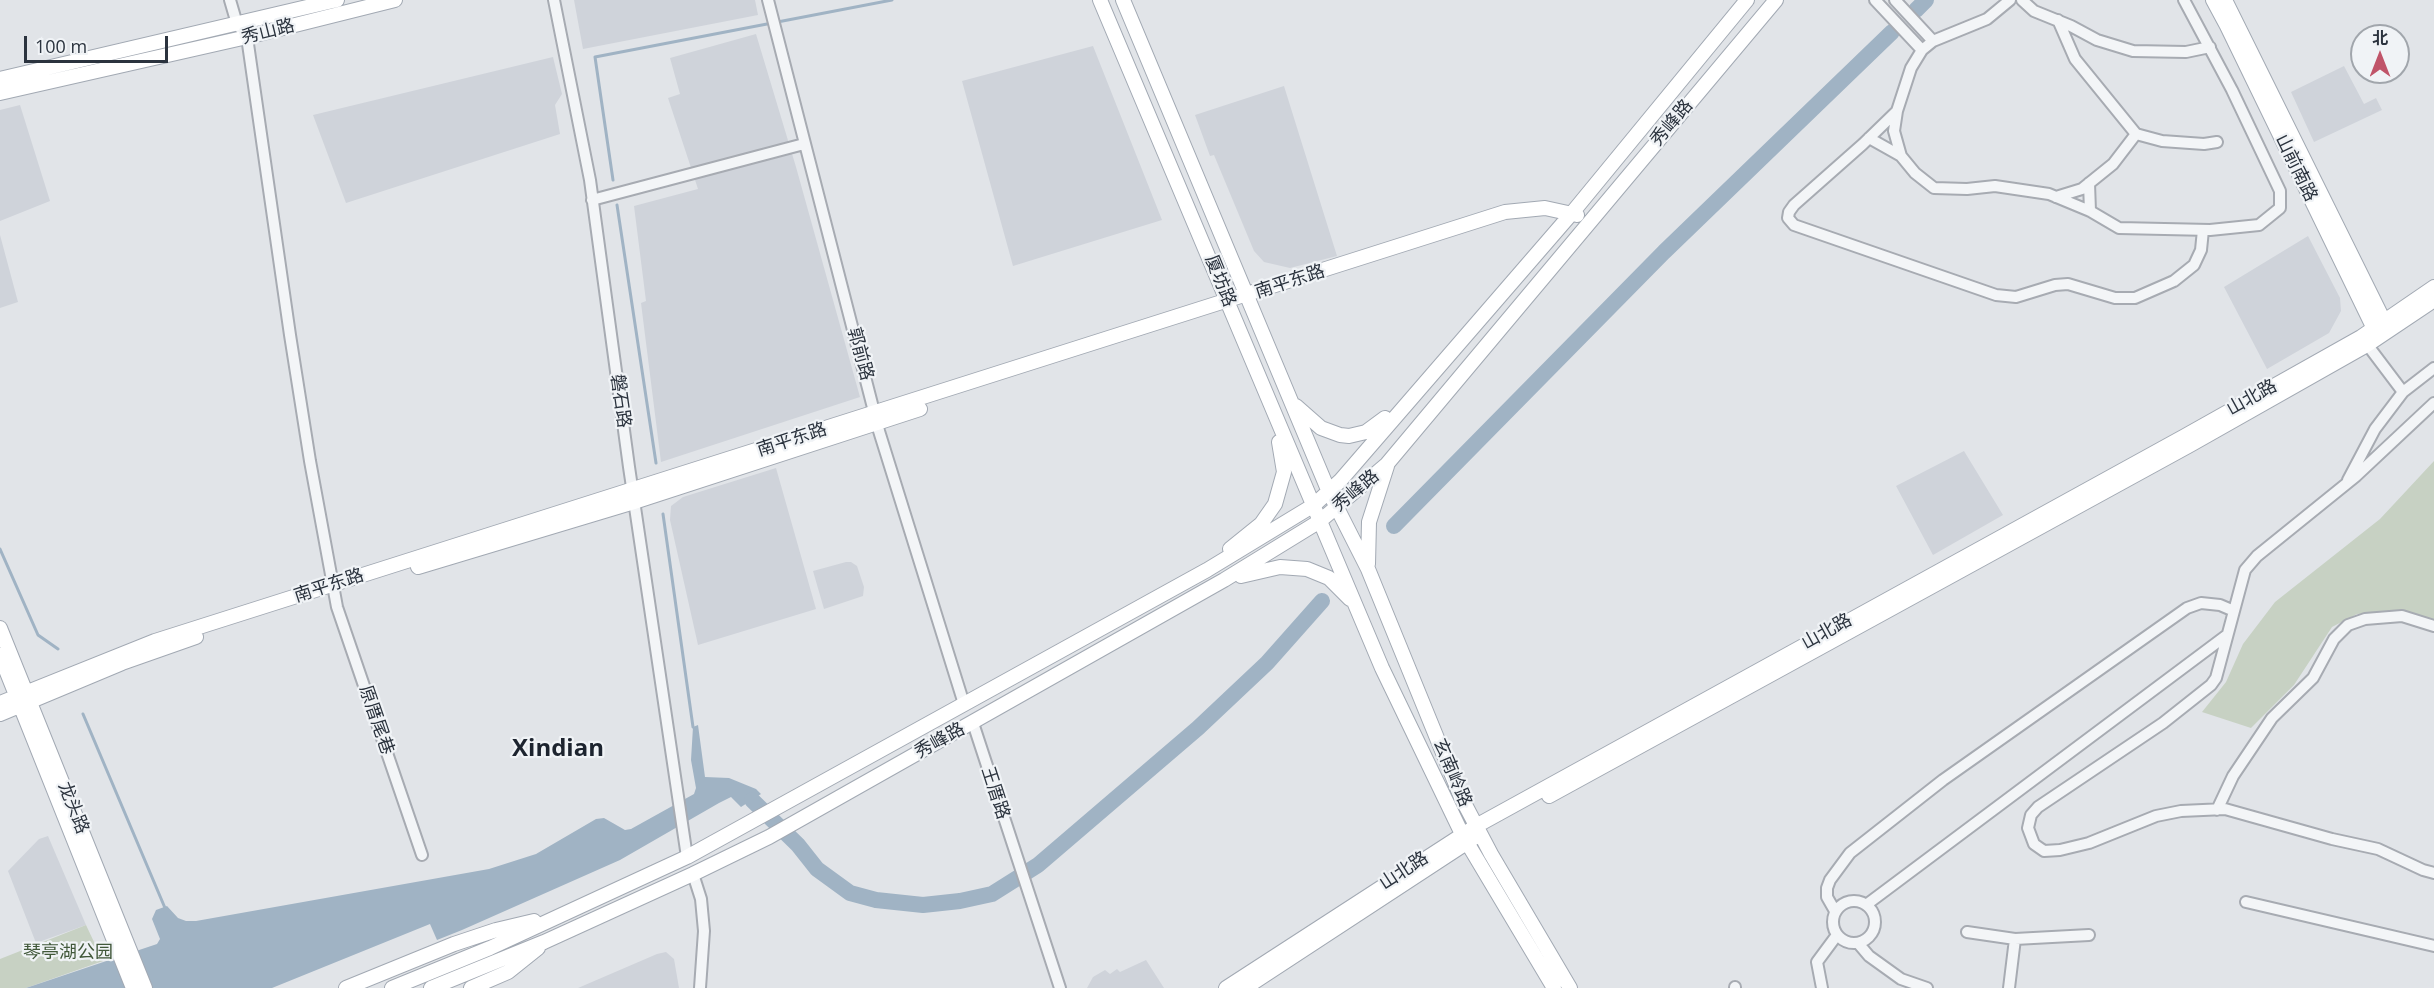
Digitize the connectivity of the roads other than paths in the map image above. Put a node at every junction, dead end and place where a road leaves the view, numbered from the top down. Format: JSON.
{"nodes":[{"id":1,"x":230,"y":0,"type":"edge"},
{"id":2,"x":337,"y":0,"type":"edge"},
{"id":3,"x":395,"y":0,"type":"edge"},
{"id":4,"x":554,"y":0,"type":"edge"},
{"id":5,"x":768,"y":0,"type":"edge"},
{"id":6,"x":1100,"y":0,"type":"edge"},
{"id":7,"x":1123,"y":0,"type":"edge"},
{"id":8,"x":1747,"y":0,"type":"edge"},
{"id":9,"x":1776,"y":0,"type":"edge"},
{"id":10,"x":1875,"y":0,"type":"edge"},
{"id":11,"x":1895,"y":0,"type":"edge"},
{"id":12,"x":2010,"y":0,"type":"edge"},
{"id":13,"x":2022,"y":0,"type":"edge"},
{"id":14,"x":2184,"y":0,"type":"edge"},
{"id":15,"x":2213,"y":0,"type":"edge"},
{"id":16,"x":2225,"y":0,"type":"edge"},
{"id":17,"x":2058,"y":20,"type":"junction"},
{"id":18,"x":237,"y":24,"type":"junction"},
{"id":19,"x":247,"y":37,"type":"junction"},
{"id":20,"x":1933,"y":41,"type":"junction"},
{"id":21,"x":2210,"y":47,"type":"junction"},
{"id":22,"x":1922,"y":50,"type":"junction"},
{"id":23,"x":0,"y":79,"type":"edge"},
{"id":24,"x":0,"y":93,"type":"edge"},
{"id":25,"x":1897,"y":111,"type":"junction"},
{"id":26,"x":2136,"y":134,"type":"junction"},
{"id":27,"x":1869,"y":138,"type":"junction"},
{"id":28,"x":2217,"y":142,"type":"dead end"},
{"id":29,"x":804,"y":144,"type":"junction"},
{"id":30,"x":1901,"y":156,"type":"junction"},
{"id":31,"x":2089,"y":183,"type":"junction"},
{"id":32,"x":2056,"y":197,"type":"junction"},
{"id":33,"x":592,"y":200,"type":"junction"},
{"id":34,"x":2090,"y":211,"type":"junction"},
{"id":35,"x":1569,"y":216,"type":"junction"},
{"id":36,"x":1586,"y":225,"type":"junction"},
{"id":37,"x":2203,"y":230,"type":"junction"},
{"id":38,"x":2434,"y":287,"type":"edge"},
{"id":39,"x":1248,"y":299,"type":"junction"},
{"id":40,"x":2434,"y":300,"type":"edge"},
{"id":41,"x":1230,"y":305,"type":"junction"},
{"id":42,"x":2376,"y":333,"type":"junction"},
{"id":43,"x":2434,"y":368,"type":"edge"},
{"id":44,"x":2403,"y":392,"type":"junction"},
{"id":45,"x":1410,"y":399,"type":"junction"},
{"id":46,"x":1293,"y":403,"type":"junction"},
{"id":47,"x":2434,"y":403,"type":"edge"},
{"id":48,"x":1275,"y":414,"type":"junction"},
{"id":49,"x":876,"y":418,"type":"junction"},
{"id":50,"x":1388,"y":464,"type":"junction"},
{"id":51,"x":2345,"y":485,"type":"junction"},
{"id":52,"x":1329,"y":492,"type":"junction"},
{"id":53,"x":633,"y":496,"type":"junction"},
{"id":54,"x":1314,"y":506,"type":"junction"},
{"id":55,"x":1336,"y":508,"type":"junction"},
{"id":56,"x":1320,"y":521,"type":"junction"},
{"id":57,"x":1362,"y":543,"type":"junction"},
{"id":58,"x":1339,"y":562,"type":"joint"},
{"id":59,"x":1207,"y":570,"type":"junction"},
{"id":60,"x":1224,"y":580,"type":"junction"},
{"id":61,"x":334,"y":588,"type":"junction"},
{"id":62,"x":1360,"y":611,"type":"junction"},
{"id":63,"x":2234,"y":611,"type":"junction"},
{"id":64,"x":2434,"y":626,"type":"edge"},
{"id":65,"x":0,"y":628,"type":"edge"},
{"id":66,"x":2227,"y":635,"type":"junction"},
{"id":67,"x":0,"y":655,"type":"edge"},
{"id":68,"x":23,"y":699,"type":"junction"},
{"id":69,"x":0,"y":703,"type":"edge"},
{"id":70,"x":964,"y":704,"type":"junction"},
{"id":71,"x":0,"y":714,"type":"edge"},
{"id":72,"x":973,"y":723,"type":"junction"},
{"id":73,"x":2217,"y":810,"type":"junction"},
{"id":74,"x":1478,"y":830,"type":"junction"},
{"id":75,"x":1464,"y":838,"type":"junction"},
{"id":76,"x":422,"y":855,"type":"dead end"},
{"id":77,"x":687,"y":858,"type":"junction"},
{"id":78,"x":2434,"y":873,"type":"edge"},
{"id":79,"x":693,"y":874,"type":"junction"},
{"id":80,"x":2246,"y":902,"type":"dead end"},
{"id":81,"x":1866,"y":905,"type":"junction"},
{"id":82,"x":1835,"y":911,"type":"junction"},
{"id":83,"x":565,"y":914,"type":"junction"},
{"id":84,"x":1967,"y":932,"type":"dead end"},
{"id":85,"x":118,"y":935,"type":"junction"},
{"id":86,"x":1837,"y":935,"type":"junction"},
{"id":87,"x":2089,"y":935,"type":"dead end"},
{"id":88,"x":2015,"y":939,"type":"junction"},
{"id":89,"x":544,"y":942,"type":"junction"},
{"id":90,"x":1858,"y":943,"type":"junction"},
{"id":91,"x":2434,"y":946,"type":"edge"},
{"id":92,"x":134,"y":988,"type":"edge"},
{"id":93,"x":145,"y":988,"type":"edge"},
{"id":94,"x":346,"y":988,"type":"edge"},
{"id":95,"x":392,"y":988,"type":"edge"},
{"id":96,"x":430,"y":988,"type":"edge"},
{"id":97,"x":471,"y":988,"type":"edge"},
{"id":98,"x":700,"y":988,"type":"edge"},
{"id":99,"x":1060,"y":988,"type":"edge"},
{"id":100,"x":1226,"y":988,"type":"edge"},
{"id":101,"x":1245,"y":988,"type":"edge"},
{"id":102,"x":1554,"y":988,"type":"edge"},
{"id":103,"x":1570,"y":988,"type":"edge"},
{"id":104,"x":1822,"y":988,"type":"edge"},
{"id":105,"x":1927,"y":988,"type":"edge"},
{"id":106,"x":2009,"y":988,"type":"edge"}],
"edges":[{"from":1,"to":18,"type":"street"},
{"from":2,"to":18,"type":"main road","name":"秀山路"},
{"from":3,"to":19,"type":"main road","name":"秀山路"},
{"from":4,"to":33,"type":"street","name":"磐石路"},
{"from":5,"to":29,"type":"street","name":"郭前路"},
{"from":6,"to":41,"type":"main road","name":"厦坊路"},
{"from":7,"to":39,"type":"main road","name":"厦坊路"},
{"from":8,"to":35,"type":"main road","name":"秀峰路"},
{"from":9,"to":36,"type":"main road","name":"秀峰路"},
{"from":10,"to":22,"type":"street"},
{"from":11,"to":20,"type":"street"},
{"from":12,"to":20,"type":"street"},
{"from":13,"to":17,"type":"street"},
{"from":14,"to":21,"type":"street"},
{"from":15,"to":42,"type":"main road","name":"山前南路"},
{"from":16,"to":42,"type":"main road","name":"山前南路"},
{"from":17,"to":21,"type":"street"},
{"from":17,"to":26,"type":"street"},
{"from":18,"to":19,"type":"street"},
{"from":18,"to":23,"type":"main road","name":"秀山路"},
{"from":19,"to":24,"type":"main road","name":"秀山路"},
{"from":19,"to":61,"type":"street","name":"原厝尾巷"},
{"from":20,"to":22,"type":"street"},
{"from":21,"to":37,"type":"street"},
{"from":22,"to":25,"type":"street"},
{"from":25,"to":27,"type":"street"},
{"from":25,"to":30,"type":"street"},
{"from":26,"to":28,"type":"street"},
{"from":26,"to":31,"type":"street"},
{"from":27,"to":30,"type":"street"},
{"from":27,"to":37,"type":"street"},
{"from":29,"to":33,"type":"street"},
{"from":29,"to":49,"type":"street","name":"郭前路"},
{"from":30,"to":32,"type":"street"},
{"from":31,"to":32,"type":"street"},
{"from":31,"to":34,"type":"street"},
{"from":32,"to":34,"type":"street"},
{"from":33,"to":53,"type":"street","name":"磐石路"},
{"from":34,"to":37,"type":"street"},
{"from":35,"to":36,"type":"main road","name":"南平东路"},
{"from":35,"to":39,"type":"main road","name":"南平东路"},
{"from":35,"to":45,"type":"main road","name":"秀峰路"},
{"from":36,"to":50,"type":"main road","name":"秀峰路"},
{"from":38,"to":42,"type":"main road","name":"山北路"},
{"from":39,"to":41,"type":"main road","name":"南平东路"},
{"from":39,"to":46,"type":"main road","name":"厦坊路"},
{"from":40,"to":42,"type":"main road","name":"山北路"},
{"from":41,"to":48,"type":"main road","name":"厦坊路"},
{"from":41,"to":49,"type":"main road","name":"南平东路"},
{"from":42,"to":44,"type":"street"},
{"from":42,"to":74,"type":"main road","name":"山北路"},
{"from":43,"to":44,"type":"street"},
{"from":44,"to":51,"type":"street"},
{"from":45,"to":46,"type":"main road"},
{"from":45,"to":52,"type":"main road","name":"秀峰路"},
{"from":46,"to":52,"type":"main road","name":"厦坊路"},
{"from":47,"to":51,"type":"street"},
{"from":48,"to":54,"type":"main road","name":"厦坊路"},
{"from":48,"to":59,"type":"main road"},
{"from":49,"to":53,"type":"main road","name":"南平东路"},
{"from":49,"to":70,"type":"street","name":"郭前路"},
{"from":50,"to":55,"type":"main road","name":"秀峰路"},
{"from":50,"to":57,"type":"main road"},
{"from":51,"to":63,"type":"street"},
{"from":52,"to":54,"type":"main road","name":"秀峰路"},
{"from":52,"to":55,"type":"main road","name":"厦坊路"},
{"from":53,"to":61,"type":"main road","name":"南平东路"},
{"from":53,"to":77,"type":"street","name":"磐石路"},
{"from":54,"to":56,"type":"main road","name":"厦坊路"},
{"from":54,"to":59,"type":"main road","name":"秀峰路"},
{"from":55,"to":56,"type":"main road","name":"秀峰路"},
{"from":55,"to":57,"type":"main road","name":"厦坊路"},
{"from":56,"to":58,"type":"main road","name":"厦坊路"},
{"from":56,"to":60,"type":"main road","name":"秀峰路"},
{"from":57,"to":74,"type":"main road","name":"玄南岭路"},
{"from":58,"to":62,"type":"main road","name":"玄南岭路"},
{"from":59,"to":70,"type":"main road","name":"秀峰路"},
{"from":60,"to":62,"type":"main road"},
{"from":60,"to":72,"type":"main road","name":"秀峰路"},
{"from":61,"to":68,"type":"main road","name":"南平东路"},
{"from":61,"to":76,"type":"street","name":"原厝尾巷"},
{"from":62,"to":75,"type":"main road","name":"玄南岭路"},
{"from":63,"to":66,"type":"street"},
{"from":63,"to":82,"type":"street"},
{"from":64,"to":73,"type":"street"},
{"from":65,"to":68,"type":"main road","name":"龙头路"},
{"from":66,"to":73,"type":"street"},
{"from":66,"to":81,"type":"street"},
{"from":67,"to":68,"type":"main road","name":"龙头路"},
{"from":68,"to":69,"type":"main road","name":"南平东路"},
{"from":68,"to":71,"type":"main road","name":"南平东路"},
{"from":68,"to":85,"type":"main road","name":"龙头路"},
{"from":70,"to":77,"type":"main road","name":"秀峰路"},
{"from":72,"to":79,"type":"main road","name":"秀峰路"},
{"from":72,"to":99,"type":"street","name":"王厝路"},
{"from":73,"to":78,"type":"street"},
{"from":74,"to":75,"type":"main road","name":"山北路"},
{"from":74,"to":103,"type":"main road","name":"玄南岭路"},
{"from":75,"to":100,"type":"main road","name":"山北路"},
{"from":75,"to":101,"type":"main road","name":"山北路"},
{"from":75,"to":102,"type":"main road","name":"玄南岭路"},
{"from":77,"to":83,"type":"main road","name":"秀峰路"},
{"from":79,"to":89,"type":"main road","name":"秀峰路"},
{"from":79,"to":98,"type":"street"},
{"from":80,"to":91,"type":"street"},
{"from":81,"to":82,"type":"street"},
{"from":81,"to":90,"type":"street"},
{"from":82,"to":86,"type":"street"},
{"from":83,"to":94,"type":"main road"},
{"from":83,"to":95,"type":"main road"},
{"from":84,"to":88,"type":"street"},
{"from":85,"to":92,"type":"main road","name":"龙头路"},
{"from":85,"to":93,"type":"main road","name":"龙头路"},
{"from":86,"to":90,"type":"street"},
{"from":86,"to":104,"type":"street"},
{"from":87,"to":88,"type":"street"},
{"from":88,"to":106,"type":"street"},
{"from":89,"to":96,"type":"main road","name":"秀峰路"},
{"from":89,"to":97,"type":"main road"},
{"from":90,"to":105,"type":"street"}]}
